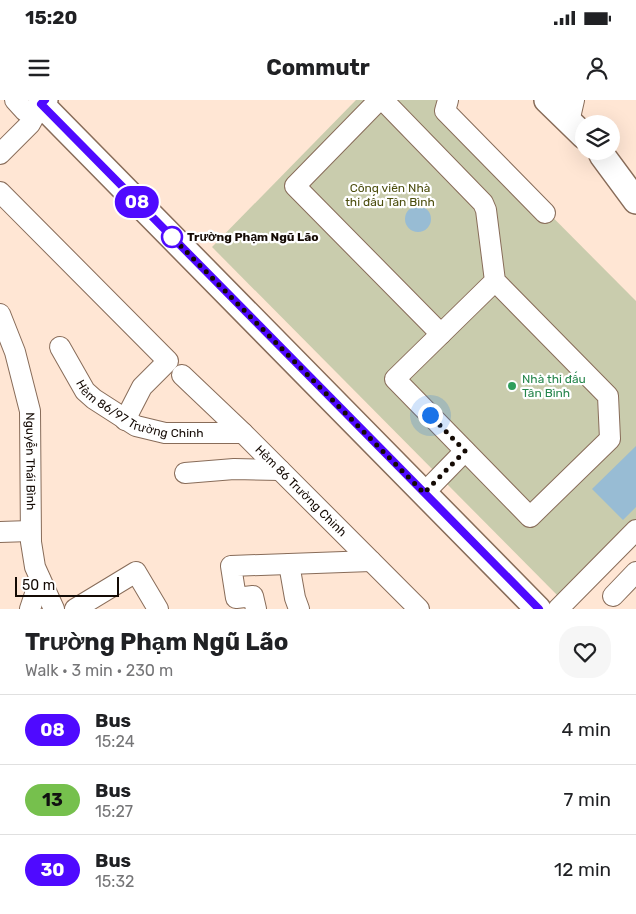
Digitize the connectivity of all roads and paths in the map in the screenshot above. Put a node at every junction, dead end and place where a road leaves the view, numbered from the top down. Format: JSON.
{"nodes":[{"id":1,"x":379,"y":100,"type":"edge"},
{"id":2,"x":384,"y":100,"type":"edge"},
{"id":3,"x":448,"y":100,"type":"edge"},
{"id":4,"x":547,"y":100,"type":"edge"},
{"id":5,"x":31,"y":104,"type":"edge"},
{"id":6,"x":575,"y":119,"type":"edge"},
{"id":7,"x":0,"y":136,"type":"edge"},
{"id":8,"x":0,"y":154,"type":"edge"},
{"id":9,"x":606,"y":160,"type":"edge"},
{"id":10,"x":610,"y":160,"type":"edge"},
{"id":11,"x":636,"y":179,"type":"edge"},
{"id":12,"x":0,"y":192,"type":"edge"},
{"id":13,"x":636,"y":201,"type":"edge"},
{"id":14,"x":545,"y":213,"type":"dead end"},
{"id":15,"x":494,"y":281,"type":"junction"},
{"id":16,"x":0,"y":314,"type":"edge"},
{"id":17,"x":441,"y":334,"type":"junction"},
{"id":18,"x":60,"y":346,"type":"dead end"},
{"id":19,"x":8,"y":352,"type":"edge"},
{"id":20,"x":175,"y":368,"type":"junction"},
{"id":21,"x":126,"y":420,"type":"junction"},
{"id":22,"x":243,"y":433,"type":"junction"},
{"id":23,"x":465,"y":451,"type":"junction"},
{"id":24,"x":280,"y":470,"type":"junction"},
{"id":25,"x":185,"y":473,"type":"dead end"},
{"id":26,"x":424,"y":493,"type":"junction"},
{"id":27,"x":636,"y":530,"type":"edge"},
{"id":28,"x":30,"y":531,"type":"junction"},
{"id":29,"x":0,"y":532,"type":"edge"},
{"id":30,"x":371,"y":561,"type":"junction"},
{"id":31,"x":606,"y":561,"type":"junction"},
{"id":32,"x":290,"y":564,"type":"junction"},
{"id":33,"x":632,"y":577,"type":"edge"},
{"id":34,"x":40,"y":579,"type":"junction"},
{"id":35,"x":613,"y":596,"type":"dead end"},
{"id":36,"x":418,"y":608,"type":"edge"},
{"id":37,"x":30,"y":609,"type":"edge"},
{"id":38,"x":54,"y":609,"type":"edge"},
{"id":39,"x":75,"y":609,"type":"edge"},
{"id":40,"x":158,"y":609,"type":"edge"},
{"id":41,"x":256,"y":609,"type":"edge"},
{"id":42,"x":299,"y":609,"type":"edge"},
{"id":43,"x":538,"y":609,"type":"edge"},
{"id":44,"x":558,"y":609,"type":"edge"}],
"edges":[{"from":1,"to":17,"type":"street"},
{"from":2,"to":15,"type":"street"},
{"from":3,"to":14,"type":"street"},
{"from":4,"to":6,"type":"main road"},
{"from":5,"to":7,"type":"street"},
{"from":5,"to":8,"type":"street"},
{"from":5,"to":26,"type":"main road"},
{"from":9,"to":13,"type":"main road"},
{"from":10,"to":11,"type":"main road"},
{"from":12,"to":20,"type":"street","name":"Hẻm 86 Trường Chinh"},
{"from":15,"to":17,"type":"street"},
{"from":15,"to":23,"type":"street"},
{"from":16,"to":19,"type":"street","name":"Nguyễn Thái Bình"},
{"from":17,"to":23,"type":"street"},
{"from":18,"to":21,"type":"street","name":"Hẻm 86/97 Trường Chinh"},
{"from":19,"to":28,"type":"street","name":"Nguyễn Thái Bình"},
{"from":20,"to":21,"type":"street"},
{"from":20,"to":22,"type":"street","name":"Hẻm 86 Trường Chinh"},
{"from":21,"to":22,"type":"street","name":"Hẻm 86/97 Trường Chinh"},
{"from":22,"to":24,"type":"street","name":"Hẻm 86 Trường Chinh"},
{"from":23,"to":26,"type":"street"},
{"from":24,"to":25,"type":"street"},
{"from":24,"to":30,"type":"street","name":"Hẻm 86 Trường Chinh"},
{"from":26,"to":43,"type":"main road"},
{"from":27,"to":31,"type":"street"},
{"from":28,"to":29,"type":"street"},
{"from":28,"to":34,"type":"street","name":"Nguyễn Thái Bình"},
{"from":30,"to":32,"type":"street"},
{"from":30,"to":36,"type":"street","name":"Hẻm 86 Trường Chinh"},
{"from":31,"to":33,"type":"street"},
{"from":31,"to":44,"type":"street"},
{"from":32,"to":41,"type":"street"},
{"from":32,"to":42,"type":"street"},
{"from":33,"to":35,"type":"street"},
{"from":34,"to":37,"type":"street"},
{"from":34,"to":38,"type":"street","name":"Nguyễn Thái Bình"},
{"from":39,"to":40,"type":"street"}]}
